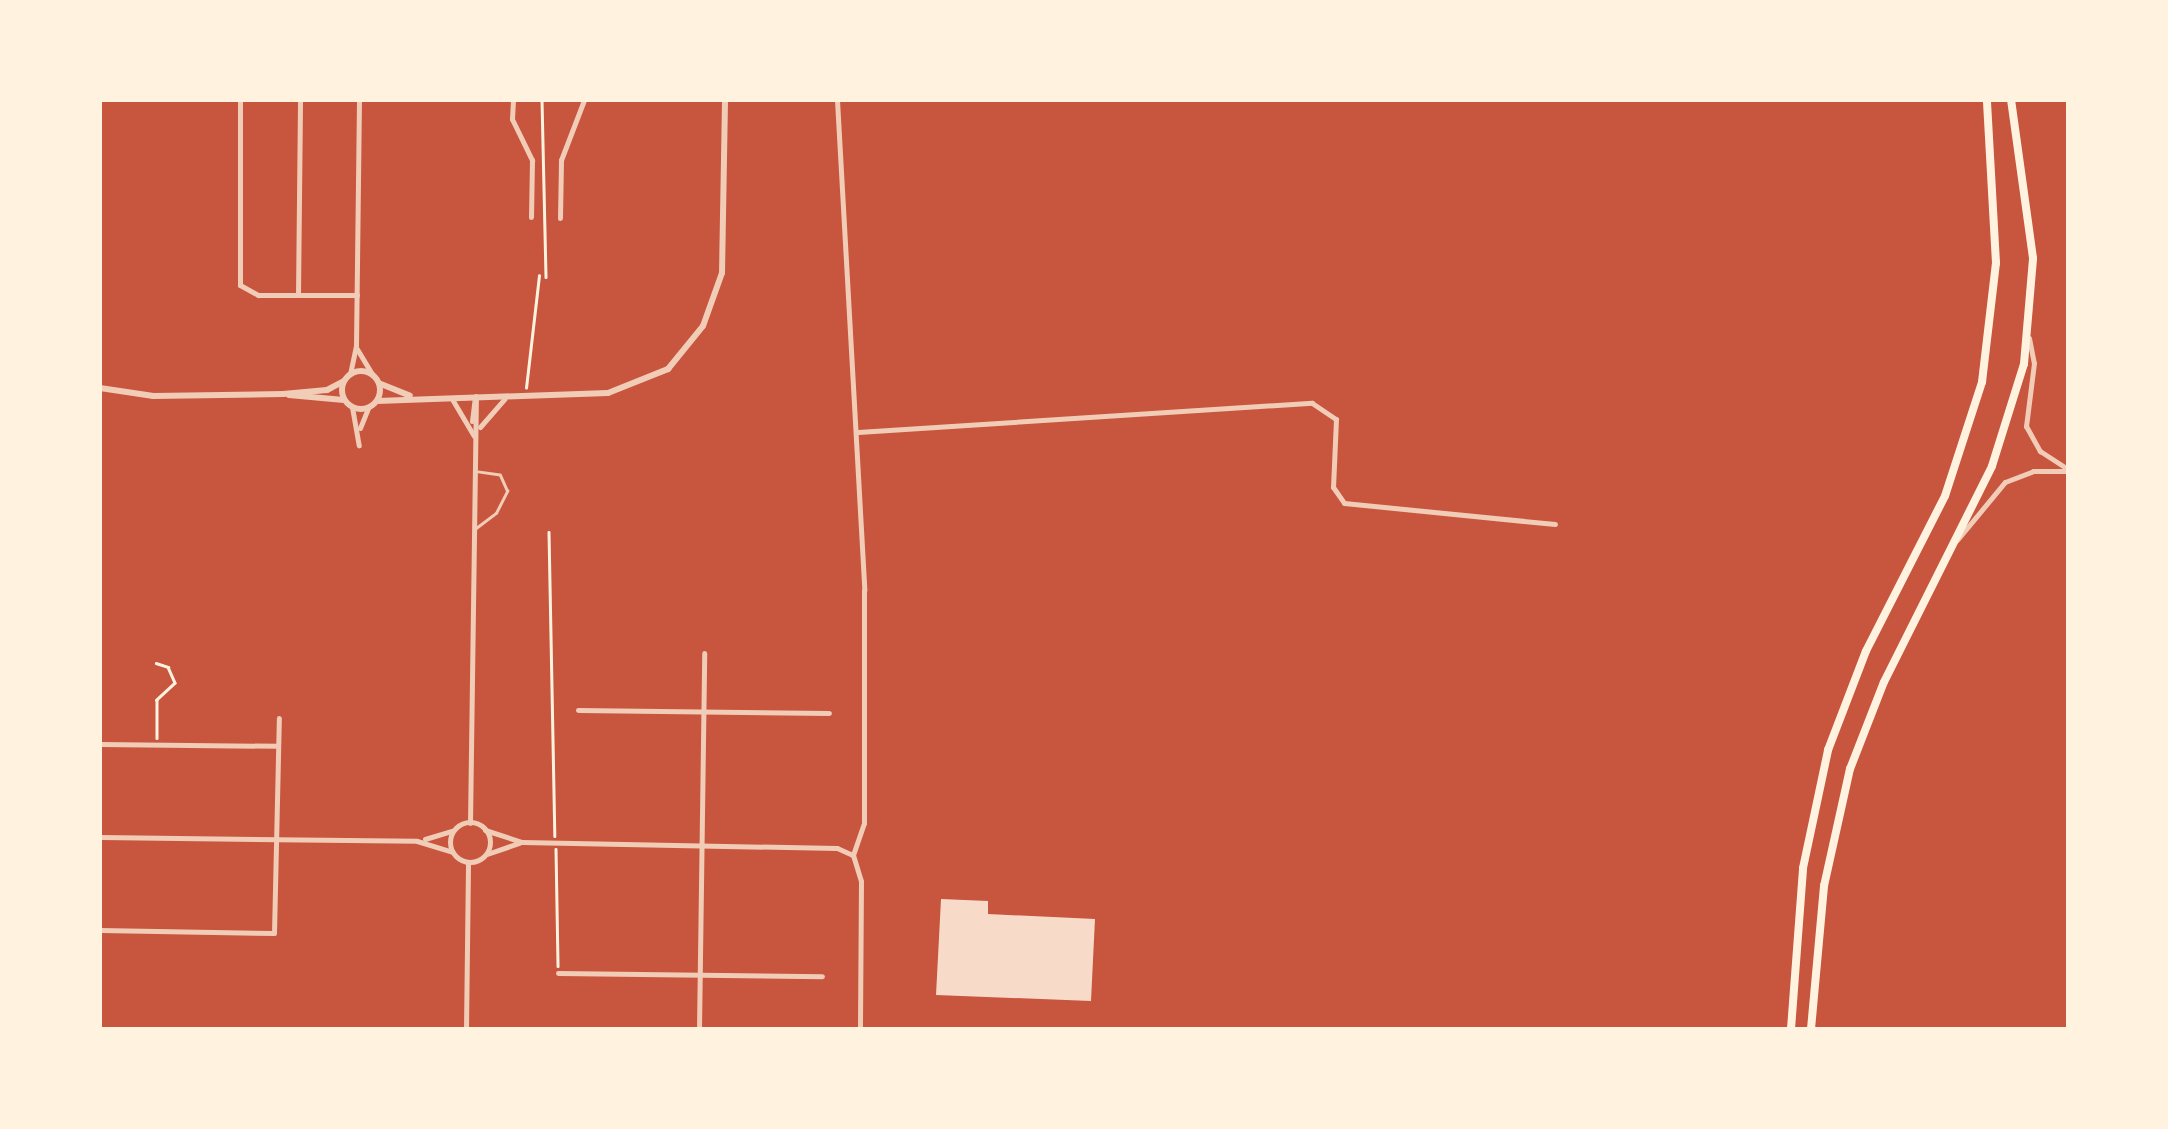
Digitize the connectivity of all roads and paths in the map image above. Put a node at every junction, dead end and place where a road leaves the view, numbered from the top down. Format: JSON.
{"nodes":[{"id":1,"x":240,"y":100,"type":"edge"},
{"id":2,"x":300,"y":100,"type":"edge"},
{"id":3,"x":359,"y":100,"type":"edge"},
{"id":4,"x":512,"y":100,"type":"edge"},
{"id":5,"x":542,"y":100,"type":"edge"},
{"id":6,"x":584,"y":100,"type":"edge"},
{"id":7,"x":728,"y":100,"type":"edge"},
{"id":8,"x":838,"y":100,"type":"edge"},
{"id":9,"x":1987,"y":100,"type":"edge"},
{"id":10,"x":2012,"y":100,"type":"edge"},
{"id":11,"x":532,"y":216,"type":"dead end"},
{"id":12,"x":560,"y":218,"type":"dead end"},
{"id":13,"x":539,"y":276,"type":"dead end"},
{"id":14,"x":546,"y":277,"type":"dead end"},
{"id":15,"x":298,"y":295,"type":"junction"},
{"id":16,"x":357,"y":295,"type":"junction"},
{"id":17,"x":2029,"y":338,"type":"junction"},
{"id":18,"x":356,"y":346,"type":"junction"},
{"id":19,"x":350,"y":374,"type":"junction"},
{"id":20,"x":372,"y":374,"type":"junction"},
{"id":21,"x":344,"y":381,"type":"junction"},
{"id":22,"x":378,"y":382,"type":"junction"},
{"id":23,"x":100,"y":390,"type":"edge"},
{"id":24,"x":283,"y":394,"type":"junction"},
{"id":25,"x":476,"y":395,"type":"junction"},
{"id":26,"x":512,"y":395,"type":"junction"},
{"id":27,"x":524,"y":395,"type":"junction"},
{"id":28,"x":411,"y":396,"type":"junction"},
{"id":29,"x":448,"y":396,"type":"junction"},
{"id":30,"x":344,"y":400,"type":"junction"},
{"id":31,"x":376,"y":401,"type":"junction"},
{"id":32,"x":352,"y":407,"type":"junction"},
{"id":33,"x":368,"y":408,"type":"junction"},
{"id":34,"x":359,"y":431,"type":"junction"},
{"id":35,"x":858,"y":432,"type":"junction"},
{"id":36,"x":475,"y":444,"type":"junction"},
{"id":37,"x":359,"y":445,"type":"dead end"},
{"id":38,"x":2068,"y":470,"type":"edge"},
{"id":39,"x":475,"y":472,"type":"junction"},
{"id":40,"x":1554,"y":524,"type":"dead end"},
{"id":41,"x":474,"y":528,"type":"junction"},
{"id":42,"x":549,"y":532,"type":"dead end"},
{"id":43,"x":1954,"y":542,"type":"junction"},
{"id":44,"x":704,"y":653,"type":"dead end"},
{"id":45,"x":156,"y":663,"type":"dead end"},
{"id":46,"x":578,"y":710,"type":"dead end"},
{"id":47,"x":703,"y":712,"type":"junction"},
{"id":48,"x":830,"y":714,"type":"dead end"},
{"id":49,"x":279,"y":718,"type":"dead end"},
{"id":50,"x":100,"y":744,"type":"edge"},
{"id":51,"x":157,"y":744,"type":"junction"},
{"id":52,"x":278,"y":746,"type":"junction"},
{"id":53,"x":470,"y":822,"type":"junction"},
{"id":54,"x":454,"y":830,"type":"junction"},
{"id":55,"x":485,"y":830,"type":"junction"},
{"id":56,"x":100,"y":837,"type":"edge"},
{"id":57,"x":276,"y":839,"type":"junction"},
{"id":58,"x":417,"y":841,"type":"junction"},
{"id":59,"x":522,"y":842,"type":"junction"},
{"id":60,"x":556,"y":843,"type":"junction"},
{"id":61,"x":701,"y":845,"type":"junction"},
{"id":62,"x":452,"y":852,"type":"junction"},
{"id":63,"x":854,"y":855,"type":"junction"},
{"id":64,"x":484,"y":856,"type":"junction"},
{"id":65,"x":468,"y":862,"type":"junction"},
{"id":66,"x":100,"y":930,"type":"edge"},
{"id":67,"x":558,"y":973,"type":"joint"},
{"id":68,"x":699,"y":974,"type":"junction"},
{"id":69,"x":822,"y":976,"type":"dead end"},
{"id":70,"x":466,"y":1029,"type":"edge"},
{"id":71,"x":698,"y":1029,"type":"edge"},
{"id":72,"x":860,"y":1029,"type":"edge"},
{"id":73,"x":1792,"y":1029,"type":"edge"},
{"id":74,"x":1811,"y":1029,"type":"edge"}],
"edges":[{"from":1,"to":15,"type":"street"},
{"from":2,"to":15,"type":"street"},
{"from":3,"to":16,"type":"street"},
{"from":4,"to":11,"type":"street"},
{"from":5,"to":14,"type":"path"},
{"from":6,"to":12,"type":"street"},
{"from":7,"to":27,"type":"street"},
{"from":8,"to":35,"type":"street"},
{"from":9,"to":73,"type":"highway"},
{"from":10,"to":17,"type":"highway"},
{"from":13,"to":27,"type":"path"},
{"from":15,"to":16,"type":"street"},
{"from":16,"to":18,"type":"street"},
{"from":17,"to":38,"type":"street"},
{"from":17,"to":43,"type":"highway"},
{"from":18,"to":19,"type":"street"},
{"from":18,"to":20,"type":"street"},
{"from":19,"to":20,"type":"street"},
{"from":19,"to":21,"type":"street"},
{"from":20,"to":22,"type":"street"},
{"from":21,"to":24,"type":"street"},
{"from":21,"to":30,"type":"street"},
{"from":22,"to":28,"type":"street"},
{"from":22,"to":31,"type":"street"},
{"from":23,"to":24,"type":"street"},
{"from":24,"to":30,"type":"street"},
{"from":25,"to":26,"type":"street"},
{"from":25,"to":29,"type":"street"},
{"from":25,"to":36,"type":"street"},
{"from":26,"to":27,"type":"street"},
{"from":26,"to":36,"type":"street"},
{"from":28,"to":29,"type":"street"},
{"from":28,"to":31,"type":"street"},
{"from":29,"to":36,"type":"street"},
{"from":30,"to":32,"type":"street"},
{"from":31,"to":33,"type":"street"},
{"from":32,"to":33,"type":"street"},
{"from":32,"to":34,"type":"street"},
{"from":33,"to":34,"type":"street"},
{"from":34,"to":37,"type":"street"},
{"from":35,"to":40,"type":"street"},
{"from":35,"to":63,"type":"street"},
{"from":36,"to":39,"type":"street"},
{"from":38,"to":43,"type":"street"},
{"from":39,"to":41,"type":"street"},
{"from":39,"to":41,"type":"lane"},
{"from":41,"to":53,"type":"street"},
{"from":42,"to":60,"type":"path"},
{"from":43,"to":74,"type":"highway"},
{"from":44,"to":47,"type":"street"},
{"from":45,"to":51,"type":"path"},
{"from":46,"to":47,"type":"street"},
{"from":47,"to":48,"type":"street"},
{"from":47,"to":61,"type":"street"},
{"from":49,"to":52,"type":"street"},
{"from":50,"to":51,"type":"street"},
{"from":51,"to":52,"type":"street"},
{"from":52,"to":57,"type":"street"},
{"from":53,"to":54,"type":"street"},
{"from":53,"to":55,"type":"street"},
{"from":54,"to":58,"type":"street"},
{"from":54,"to":62,"type":"street"},
{"from":55,"to":59,"type":"street"},
{"from":55,"to":64,"type":"street"},
{"from":56,"to":57,"type":"street"},
{"from":57,"to":58,"type":"street"},
{"from":57,"to":66,"type":"street"},
{"from":58,"to":62,"type":"street"},
{"from":59,"to":60,"type":"street"},
{"from":59,"to":64,"type":"street"},
{"from":60,"to":61,"type":"street"},
{"from":60,"to":67,"type":"path"},
{"from":61,"to":63,"type":"street"},
{"from":61,"to":68,"type":"street"},
{"from":62,"to":65,"type":"street"},
{"from":63,"to":72,"type":"street"},
{"from":64,"to":65,"type":"street"},
{"from":65,"to":70,"type":"street"},
{"from":67,"to":68,"type":"street"},
{"from":68,"to":69,"type":"street"},
{"from":68,"to":71,"type":"street"}]}
